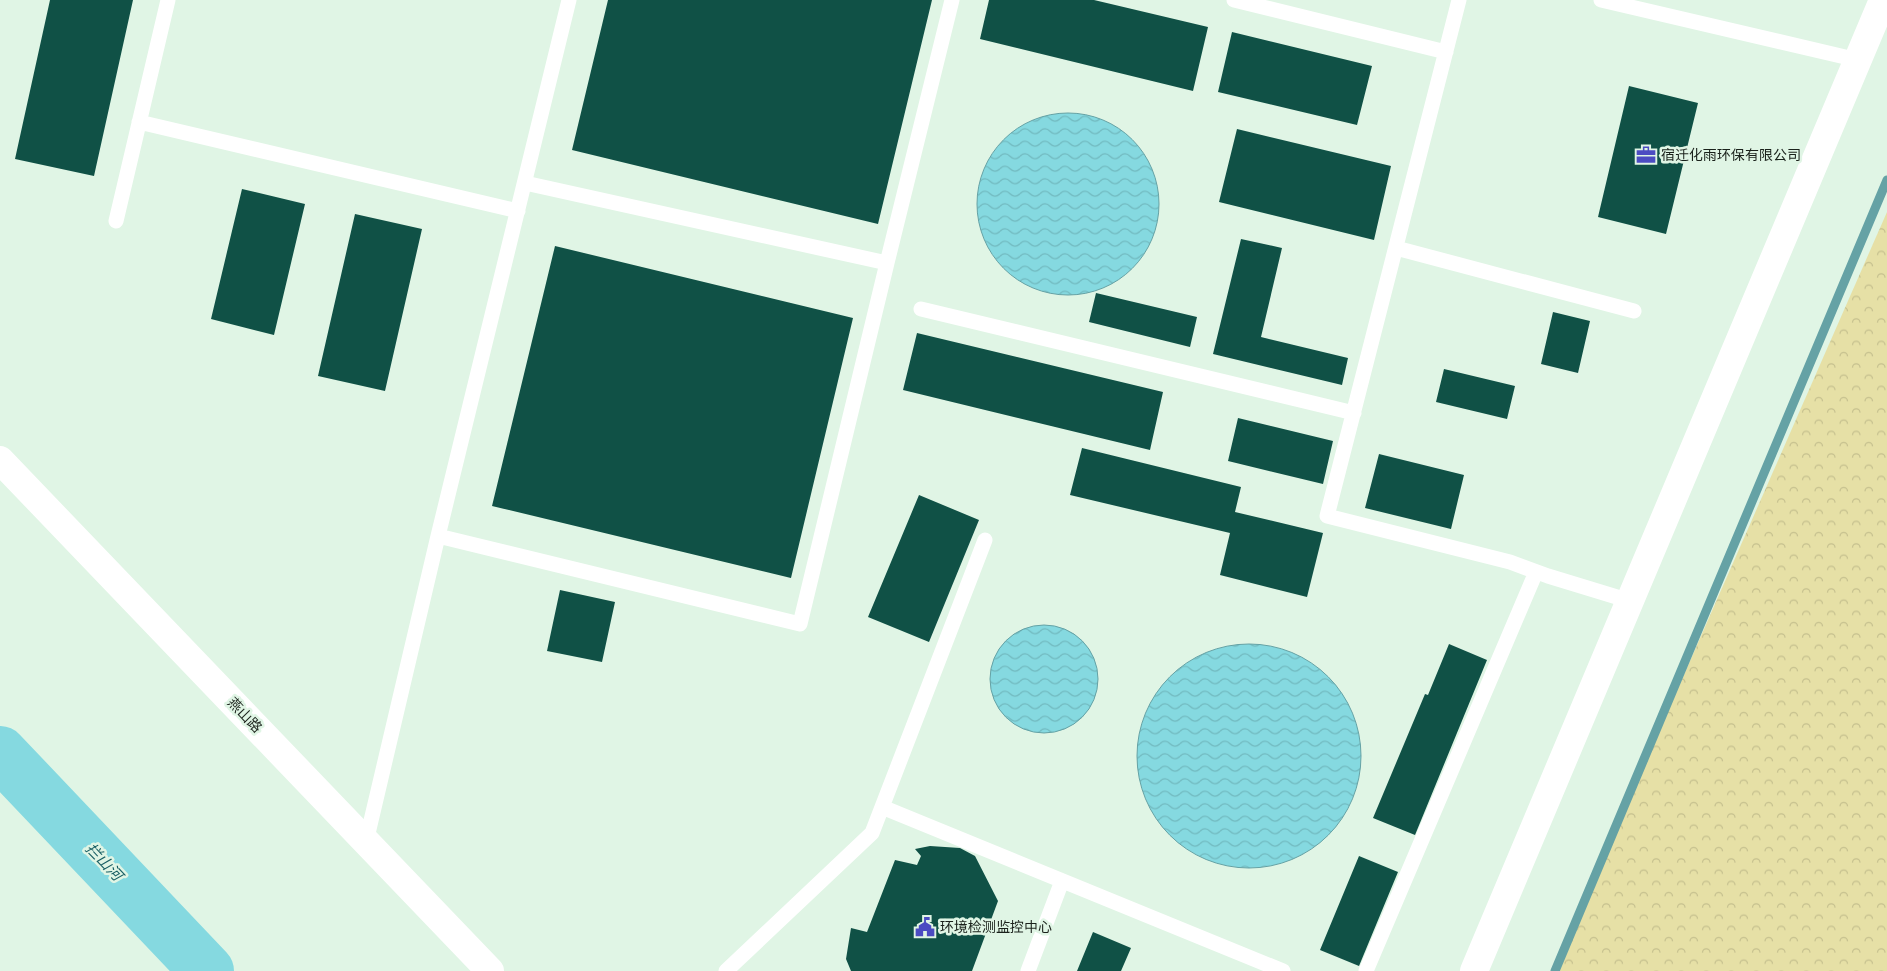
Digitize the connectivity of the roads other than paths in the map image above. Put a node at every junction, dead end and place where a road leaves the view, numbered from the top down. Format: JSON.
{"nodes":[{"id":1,"x":168,"y":0,"type":"edge"},
{"id":2,"x":569,"y":0,"type":"edge"},
{"id":3,"x":952,"y":0,"type":"edge"},
{"id":4,"x":1234,"y":0,"type":"edge"},
{"id":5,"x":1459,"y":0,"type":"edge"},
{"id":6,"x":1601,"y":0,"type":"edge"},
{"id":7,"x":1883,"y":0,"type":"edge"},
{"id":8,"x":1446,"y":52,"type":"junction"},
{"id":9,"x":1858,"y":60,"type":"junction"},
{"id":10,"x":139,"y":122,"type":"junction"},
{"id":11,"x":525,"y":182,"type":"junction"},
{"id":12,"x":518,"y":211,"type":"junction"},
{"id":13,"x":116,"y":221,"type":"dead end"},
{"id":14,"x":1396,"y":248,"type":"junction"},
{"id":15,"x":887,"y":263,"type":"junction"},
{"id":16,"x":921,"y":309,"type":"dead end"},
{"id":17,"x":1634,"y":311,"type":"dead end"},
{"id":18,"x":1354,"y":413,"type":"junction"},
{"id":19,"x":0,"y":460,"type":"edge"},
{"id":20,"x":438,"y":536,"type":"junction"},
{"id":21,"x":985,"y":540,"type":"dead end"},
{"id":22,"x":1536,"y":572,"type":"junction"},
{"id":23,"x":1630,"y":601,"type":"junction"},
{"id":24,"x":882,"y":807,"type":"junction"},
{"id":25,"x":366,"y":842,"type":"junction"},
{"id":26,"x":1062,"y":881,"type":"junction"},
{"id":27,"x":490,"y":971,"type":"edge"},
{"id":28,"x":726,"y":971,"type":"edge"},
{"id":29,"x":1028,"y":971,"type":"edge"},
{"id":30,"x":1283,"y":971,"type":"edge"},
{"id":31,"x":1366,"y":971,"type":"edge"},
{"id":32,"x":1474,"y":971,"type":"edge"}],
"edges":[{"from":1,"to":10,"type":"lane"},
{"from":2,"to":11,"type":"lane"},
{"from":3,"to":15,"type":"lane"},
{"from":4,"to":8,"type":"lane"},
{"from":5,"to":8,"type":"lane"},
{"from":6,"to":9,"type":"lane"},
{"from":7,"to":9,"type":"street"},
{"from":8,"to":14,"type":"lane"},
{"from":9,"to":23,"type":"street"},
{"from":10,"to":12,"type":"lane"},
{"from":10,"to":13,"type":"lane"},
{"from":11,"to":12,"type":"lane"},
{"from":11,"to":15,"type":"lane"},
{"from":12,"to":20,"type":"lane"},
{"from":14,"to":17,"type":"lane"},
{"from":14,"to":18,"type":"lane"},
{"from":15,"to":20,"type":"lane"},
{"from":16,"to":18,"type":"lane"},
{"from":18,"to":22,"type":"lane"},
{"from":19,"to":25,"type":"street","name":"燕山路"},
{"from":20,"to":25,"type":"lane"},
{"from":21,"to":24,"type":"lane"},
{"from":22,"to":23,"type":"lane"},
{"from":22,"to":31,"type":"lane"},
{"from":23,"to":32,"type":"street"},
{"from":24,"to":26,"type":"lane"},
{"from":24,"to":28,"type":"lane"},
{"from":25,"to":27,"type":"street","name":"燕山路"},
{"from":26,"to":29,"type":"lane"},
{"from":26,"to":30,"type":"lane"}]}
